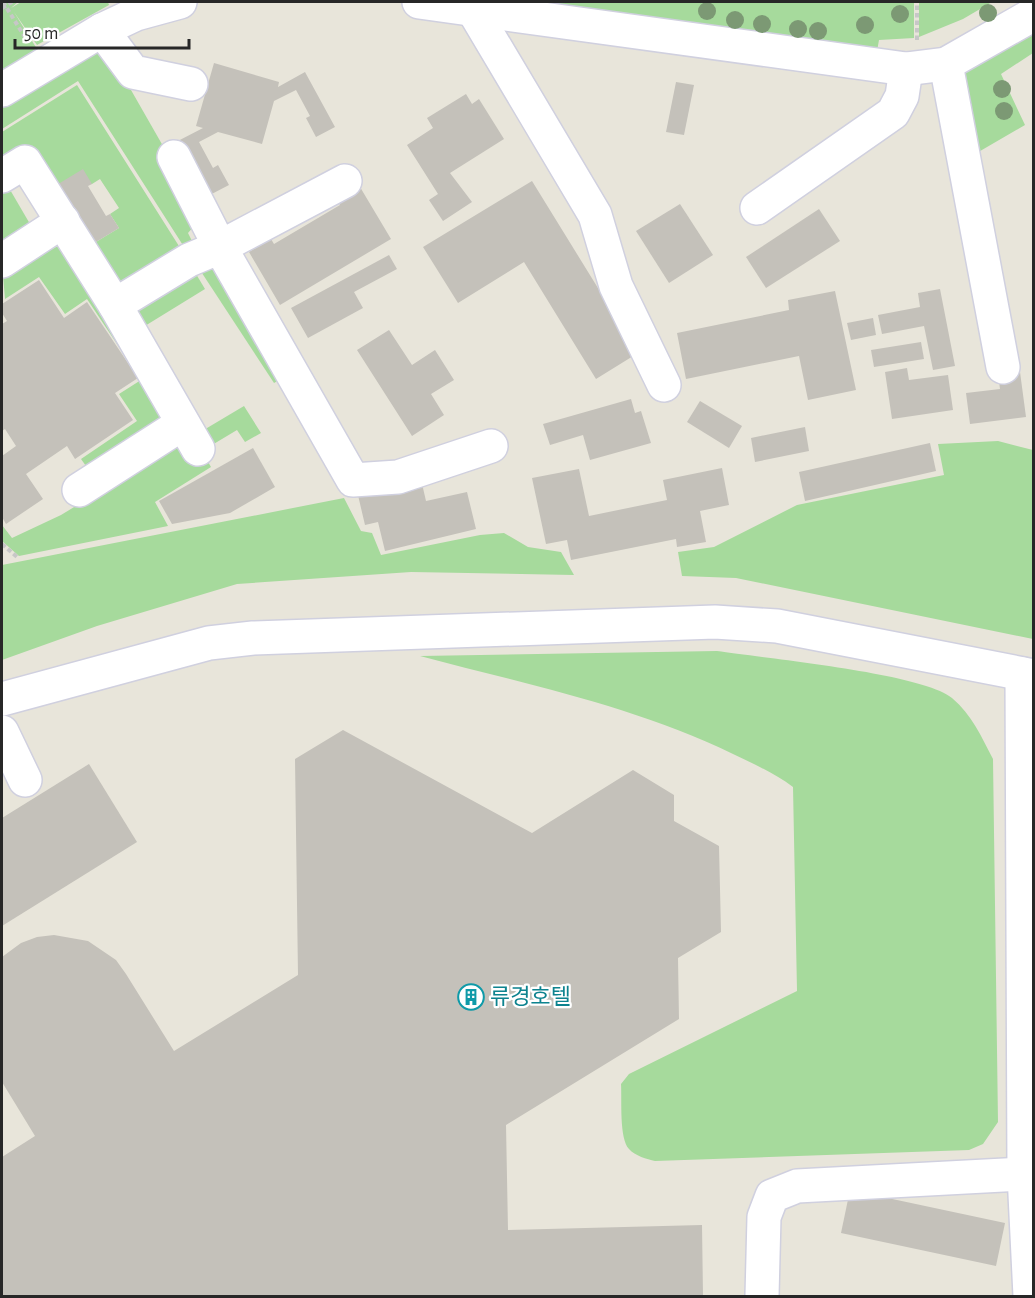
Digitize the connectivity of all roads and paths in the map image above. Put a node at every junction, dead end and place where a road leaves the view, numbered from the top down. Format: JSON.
{"nodes":[{"id":1,"x":12,"y":2,"type":"edge"},
{"id":2,"x":180,"y":2,"type":"edge"},
{"id":3,"x":418,"y":2,"type":"edge"},
{"id":4,"x":917,"y":2,"type":"edge"},
{"id":5,"x":3,"y":5,"type":"edge"},
{"id":6,"x":472,"y":8,"type":"junction"},
{"id":7,"x":1034,"y":14,"type":"edge"},
{"id":8,"x":102,"y":30,"type":"junction"},
{"id":9,"x":911,"y":52,"type":"junction"},
{"id":10,"x":936,"y":53,"type":"junction"},
{"id":11,"x":43,"y":65,"type":"junction"},
{"id":12,"x":191,"y":84,"type":"dead end"},
{"id":13,"x":2,"y":90,"type":"edge"},
{"id":14,"x":174,"y":157,"type":"dead end"},
{"id":15,"x":2,"y":176,"type":"edge"},
{"id":16,"x":345,"y":181,"type":"dead end"},
{"id":17,"x":757,"y":208,"type":"dead end"},
{"id":18,"x":63,"y":221,"type":"junction"},
{"id":19,"x":220,"y":247,"type":"junction"},
{"id":20,"x":2,"y":261,"type":"edge"},
{"id":21,"x":115,"y":304,"type":"junction"},
{"id":22,"x":1003,"y":367,"type":"dead end"},
{"id":23,"x":664,"y":385,"type":"dead end"},
{"id":24,"x":491,"y":446,"type":"dead end"},
{"id":25,"x":79,"y":490,"type":"dead end"},
{"id":26,"x":2,"y":544,"type":"edge"},
{"id":27,"x":17,"y":557,"type":"dead end"},
{"id":28,"x":1028,"y":675,"type":"edge"},
{"id":29,"x":2,"y":699,"type":"edge"},
{"id":30,"x":2,"y":732,"type":"edge"},
{"id":31,"x":25,"y":780,"type":"dead end"},
{"id":32,"x":1029,"y":1180,"type":"edge"},
{"id":33,"x":762,"y":1296,"type":"edge"},
{"id":34,"x":1030,"y":1296,"type":"edge"}],
"edges":[{"from":1,"to":5,"type":"path"},
{"from":2,"to":8,"type":"street"},
{"from":3,"to":6,"type":"street"},
{"from":4,"to":9,"type":"path"},
{"from":5,"to":11,"type":"path"},
{"from":6,"to":9,"type":"street"},
{"from":6,"to":23,"type":"street"},
{"from":7,"to":10,"type":"street"},
{"from":8,"to":11,"type":"street"},
{"from":8,"to":12,"type":"street"},
{"from":9,"to":10,"type":"street"},
{"from":9,"to":10,"type":"path"},
{"from":9,"to":17,"type":"street"},
{"from":10,"to":22,"type":"street"},
{"from":11,"to":13,"type":"street"},
{"from":14,"to":19,"type":"street"},
{"from":15,"to":18,"type":"street"},
{"from":16,"to":19,"type":"street"},
{"from":18,"to":20,"type":"street"},
{"from":18,"to":21,"type":"street"},
{"from":19,"to":21,"type":"street"},
{"from":19,"to":24,"type":"street"},
{"from":21,"to":25,"type":"street"},
{"from":26,"to":27,"type":"path"},
{"from":28,"to":29,"type":"street"},
{"from":28,"to":32,"type":"street"},
{"from":30,"to":31,"type":"street"},
{"from":32,"to":33,"type":"street"},
{"from":32,"to":34,"type":"street"}]}
